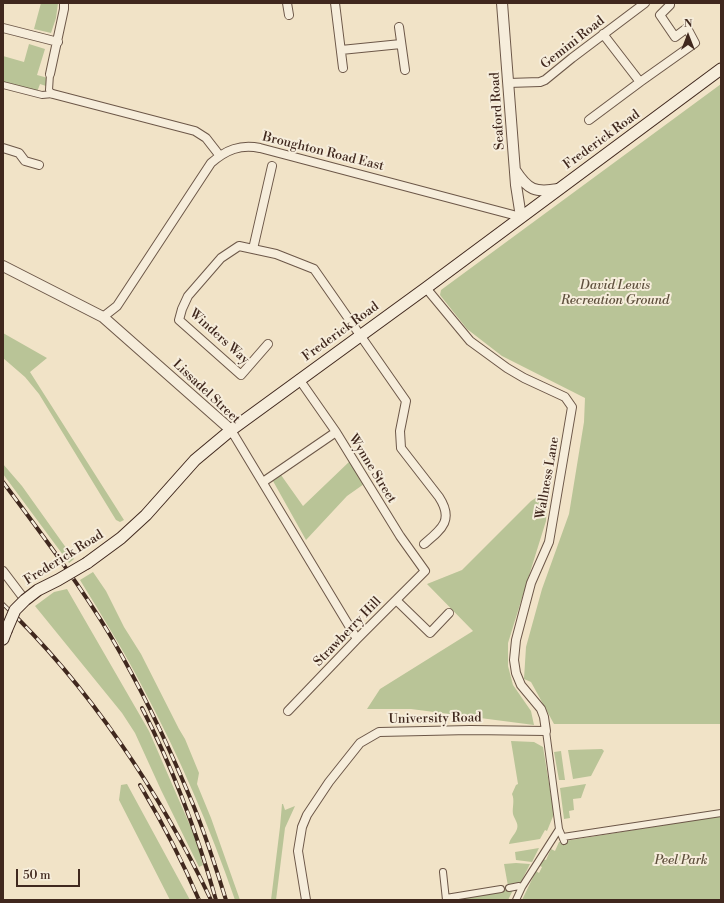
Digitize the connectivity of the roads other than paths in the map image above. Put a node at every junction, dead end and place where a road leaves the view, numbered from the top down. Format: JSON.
{"nodes":[{"id":1,"x":64,"y":3,"type":"edge"},
{"id":2,"x":287,"y":3,"type":"edge"},
{"id":3,"x":335,"y":3,"type":"edge"},
{"id":4,"x":502,"y":3,"type":"edge"},
{"id":5,"x":645,"y":3,"type":"edge"},
{"id":6,"x":670,"y":3,"type":"edge"},
{"id":7,"x":289,"y":15,"type":"dead end"},
{"id":8,"x":3,"y":28,"type":"edge"},
{"id":9,"x":399,"y":28,"type":"dead end"},
{"id":10,"x":603,"y":34,"type":"junction"},
{"id":11,"x":58,"y":42,"type":"junction"},
{"id":12,"x":401,"y":44,"type":"junction"},
{"id":13,"x":341,"y":50,"type":"junction"},
{"id":14,"x":343,"y":68,"type":"dead end"},
{"id":15,"x":405,"y":70,"type":"dead end"},
{"id":16,"x":717,"y":72,"type":"edge"},
{"id":17,"x":50,"y":74,"type":"joint"},
{"id":18,"x":640,"y":82,"type":"junction"},
{"id":19,"x":508,"y":83,"type":"junction"},
{"id":20,"x":3,"y":85,"type":"edge"},
{"id":21,"x":53,"y":94,"type":"junction"},
{"id":22,"x":589,"y":120,"type":"dead end"},
{"id":23,"x":3,"y":148,"type":"edge"},
{"id":24,"x":220,"y":156,"type":"junction"},
{"id":25,"x":39,"y":165,"type":"dead end"},
{"id":26,"x":272,"y":166,"type":"dead end"},
{"id":27,"x":515,"y":170,"type":"junction"},
{"id":28,"x":558,"y":189,"type":"junction"},
{"id":29,"x":521,"y":217,"type":"junction"},
{"id":30,"x":253,"y":249,"type":"junction"},
{"id":31,"x":3,"y":266,"type":"edge"},
{"id":32,"x":426,"y":288,"type":"junction"},
{"id":33,"x":103,"y":317,"type":"junction"},
{"id":34,"x":360,"y":336,"type":"junction"},
{"id":35,"x":268,"y":344,"type":"dead end"},
{"id":36,"x":299,"y":379,"type":"junction"},
{"id":37,"x":231,"y":430,"type":"junction"},
{"id":38,"x":336,"y":432,"type":"junction"},
{"id":39,"x":263,"y":482,"type":"junction"},
{"id":40,"x":424,"y":544,"type":"dead end"},
{"id":41,"x":3,"y":570,"type":"edge"},
{"id":42,"x":425,"y":571,"type":"joint"},
{"id":43,"x":25,"y":600,"type":"junction"},
{"id":44,"x":396,"y":600,"type":"junction"},
{"id":45,"x":449,"y":613,"type":"dead end"},
{"id":46,"x":4,"y":637,"type":"edge"},
{"id":47,"x":357,"y":639,"type":"junction"},
{"id":48,"x":288,"y":711,"type":"dead end"},
{"id":49,"x":546,"y":731,"type":"junction"},
{"id":50,"x":721,"y":813,"type":"edge"},
{"id":51,"x":559,"y":829,"type":"junction"},
{"id":52,"x":443,"y":872,"type":"dead end"},
{"id":53,"x":522,"y":887,"type":"junction"},
{"id":54,"x":509,"y":888,"type":"dead end"},
{"id":55,"x":501,"y":889,"type":"dead end"},
{"id":56,"x":446,"y":899,"type":"edge"},
{"id":57,"x":306,"y":900,"type":"edge"},
{"id":58,"x":516,"y":900,"type":"edge"}],
"edges":[{"from":1,"to":11,"type":"street"},
{"from":2,"to":7,"type":"street"},
{"from":3,"to":13,"type":"street"},
{"from":4,"to":19,"type":"street","name":"Seaford Road"},
{"from":5,"to":10,"type":"street","name":"Gemini Road"},
{"from":6,"to":18,"type":"street"},
{"from":8,"to":11,"type":"street"},
{"from":9,"to":12,"type":"street"},
{"from":10,"to":18,"type":"street"},
{"from":10,"to":19,"type":"street","name":"Gemini Road"},
{"from":11,"to":17,"type":"street"},
{"from":12,"to":13,"type":"street"},
{"from":12,"to":15,"type":"street"},
{"from":13,"to":14,"type":"street"},
{"from":16,"to":28,"type":"main road","name":"Frederick Road"},
{"from":17,"to":21,"type":"street"},
{"from":18,"to":22,"type":"street"},
{"from":19,"to":27,"type":"street","name":"Seaford Road"},
{"from":20,"to":21,"type":"street"},
{"from":21,"to":24,"type":"street"},
{"from":23,"to":25,"type":"street"},
{"from":24,"to":29,"type":"street","name":"Broughton Road East"},
{"from":24,"to":33,"type":"street","name":"Broughton Road East"},
{"from":26,"to":30,"type":"street"},
{"from":27,"to":28,"type":"street"},
{"from":27,"to":29,"type":"street","name":"Seaford Road"},
{"from":28,"to":29,"type":"main road","name":"Frederick Road"},
{"from":29,"to":32,"type":"main road","name":"Frederick Road"},
{"from":30,"to":34,"type":"street","name":"Winders Way"},
{"from":30,"to":35,"type":"street","name":"Winders Way"},
{"from":31,"to":33,"type":"street","name":"Lissadel Street"},
{"from":32,"to":34,"type":"main road","name":"Frederick Road"},
{"from":32,"to":49,"type":"street","name":"Wallness Lane"},
{"from":33,"to":37,"type":"street","name":"Lissadel Street"},
{"from":34,"to":36,"type":"main road","name":"Frederick Road"},
{"from":34,"to":40,"type":"street","name":"Winders Way"},
{"from":36,"to":37,"type":"main road","name":"Frederick Road"},
{"from":36,"to":38,"type":"street","name":"Wynne Street"},
{"from":37,"to":39,"type":"street","name":"Lissadel Street"},
{"from":37,"to":43,"type":"main road","name":"Frederick Road","bridge":true},
{"from":38,"to":39,"type":"street"},
{"from":38,"to":42,"type":"street","name":"Wynne Street"},
{"from":39,"to":47,"type":"street","name":"Lissadel Street"},
{"from":41,"to":43,"type":"street"},
{"from":42,"to":44,"type":"street","name":"Strawberry Hill"},
{"from":43,"to":46,"type":"main road","name":"Frederick Road","bridge":true},
{"from":44,"to":45,"type":"street"},
{"from":44,"to":47,"type":"street","name":"Strawberry Hill"},
{"from":47,"to":48,"type":"street","name":"Strawberry Hill"},
{"from":49,"to":51,"type":"street"},
{"from":49,"to":57,"type":"street","name":"University Road"},
{"from":50,"to":51,"type":"street"},
{"from":51,"to":53,"type":"street"},
{"from":52,"to":56,"type":"street"},
{"from":53,"to":54,"type":"street"},
{"from":53,"to":58,"type":"street"},
{"from":55,"to":56,"type":"street"}]}
